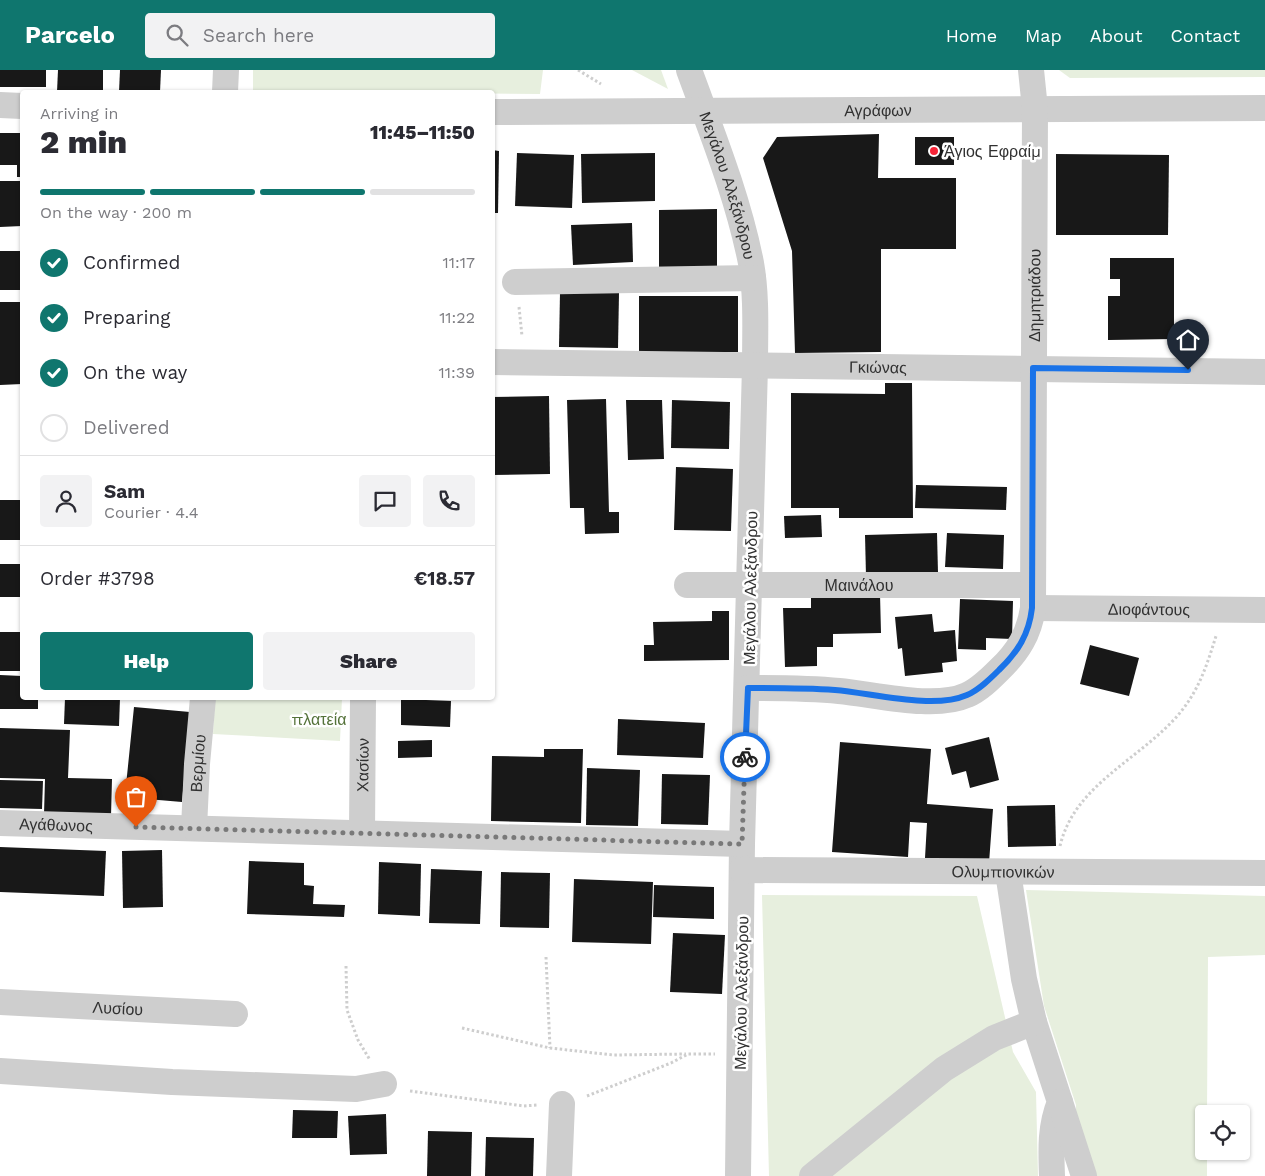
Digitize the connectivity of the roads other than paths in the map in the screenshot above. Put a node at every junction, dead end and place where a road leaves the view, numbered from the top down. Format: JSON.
{"nodes":[{"id":1,"x":226,"y":70,"type":"edge"},
{"id":2,"x":689,"y":70,"type":"edge"},
{"id":3,"x":1031,"y":70,"type":"edge"},
{"id":4,"x":225,"y":90,"type":"edge"},
{"id":5,"x":0,"y":105,"type":"edge"},
{"id":6,"x":20,"y":106,"type":"edge"},
{"id":7,"x":1265,"y":108,"type":"edge"},
{"id":8,"x":1035,"y":109,"type":"junction"},
{"id":9,"x":704,"y":111,"type":"junction"},
{"id":10,"x":495,"y":112,"type":"edge"},
{"id":11,"x":752,"y":278,"type":"junction"},
{"id":12,"x":515,"y":282,"type":"road end"},
{"id":13,"x":495,"y":362,"type":"edge"},
{"id":14,"x":755,"y":366,"type":"junction"},
{"id":15,"x":1033,"y":368,"type":"junction"},
{"id":16,"x":1265,"y":372,"type":"edge"},
{"id":17,"x":687,"y":585,"type":"dead end"},
{"id":18,"x":750,"y":585,"type":"junction"},
{"id":19,"x":1032,"y":596,"type":"junction"},
{"id":20,"x":1265,"y":610,"type":"edge"},
{"id":21,"x":748,"y":688,"type":"junction"},
{"id":22,"x":203,"y":700,"type":"edge"},
{"id":23,"x":363,"y":700,"type":"edge"},
{"id":24,"x":0,"y":823,"type":"edge"},
{"id":25,"x":194,"y":828,"type":"junction"},
{"id":26,"x":362,"y":833,"type":"junction"},
{"id":27,"x":742,"y":844,"type":"junction"},
{"id":28,"x":742,"y":870,"type":"junction"},
{"id":29,"x":1008,"y":872,"type":"junction"},
{"id":30,"x":1265,"y":873,"type":"edge"},
{"id":31,"x":0,"y":1002,"type":"edge"},
{"id":32,"x":235,"y":1014,"type":"dead end"},
{"id":33,"x":1034,"y":1022,"type":"junction"},
{"id":34,"x":0,"y":1071,"type":"edge"},
{"id":35,"x":384,"y":1084,"type":"road end"},
{"id":36,"x":1060,"y":1102,"type":"junction"},
{"id":37,"x":562,"y":1104,"type":"road end"},
{"id":38,"x":559,"y":1176,"type":"edge"},
{"id":39,"x":738,"y":1176,"type":"edge"},
{"id":40,"x":812,"y":1176,"type":"edge"},
{"id":41,"x":1052,"y":1176,"type":"edge"},
{"id":42,"x":1084,"y":1176,"type":"edge"}],
"edges":[{"from":1,"to":4,"type":"street"},
{"from":2,"to":9,"type":"street","name":"Μεγάλου Αλεξάνδρου"},
{"from":3,"to":8,"type":"street","name":"Δημητριάδου"},
{"from":5,"to":6,"type":"street"},
{"from":7,"to":8,"type":"street","name":"Αγράφων"},
{"from":8,"to":9,"type":"street","name":"Αγράφων"},
{"from":8,"to":15,"type":"street","name":"Δημητριάδου"},
{"from":9,"to":10,"type":"street","name":"Αγράφων"},
{"from":9,"to":11,"type":"street","name":"Μεγάλου Αλεξάνδρου"},
{"from":11,"to":12,"type":"street"},
{"from":11,"to":14,"type":"street","name":"Μεγάλου Αλεξάνδρου"},
{"from":13,"to":14,"type":"street","name":"Γκιώνας"},
{"from":14,"to":15,"type":"street","name":"Γκιώνας"},
{"from":14,"to":18,"type":"street","name":"Μεγάλου Αλεξάνδρου"},
{"from":15,"to":16,"type":"street","name":"Γκιώνας"},
{"from":15,"to":19,"type":"street","name":"Δημητριάδου"},
{"from":17,"to":18,"type":"street","name":"Μαινάλου"},
{"from":18,"to":19,"type":"street","name":"Μαινάλου"},
{"from":18,"to":21,"type":"street","name":"Μεγάλου Αλεξάνδρου"},
{"from":19,"to":20,"type":"street","name":"Διοφάντους"},
{"from":19,"to":21,"type":"street","name":"Δημητριάδου"},
{"from":21,"to":27,"type":"street","name":"Μεγάλου Αλεξάνδρου"},
{"from":22,"to":25,"type":"street","name":"Βερμίου"},
{"from":23,"to":26,"type":"street","name":"Χασίων"},
{"from":24,"to":25,"type":"street","name":"Αγάθωνος"},
{"from":25,"to":26,"type":"street","name":"Αγάθωνος"},
{"from":26,"to":27,"type":"street","name":"Αγάθωνος"},
{"from":27,"to":28,"type":"street","name":"Μεγάλου Αλεξάνδρου"},
{"from":28,"to":29,"type":"street","name":"Ολυμπιονικών"},
{"from":28,"to":39,"type":"street","name":"Μεγάλου Αλεξάνδρου"},
{"from":29,"to":30,"type":"street","name":"Ολυμπιονικών"},
{"from":29,"to":33,"type":"street"},
{"from":31,"to":32,"type":"street","name":"Λυσίου"},
{"from":33,"to":36,"type":"street"},
{"from":33,"to":40,"type":"street"},
{"from":34,"to":35,"type":"street"},
{"from":36,"to":41,"type":"street"},
{"from":36,"to":42,"type":"street"},
{"from":37,"to":38,"type":"street"}]}
